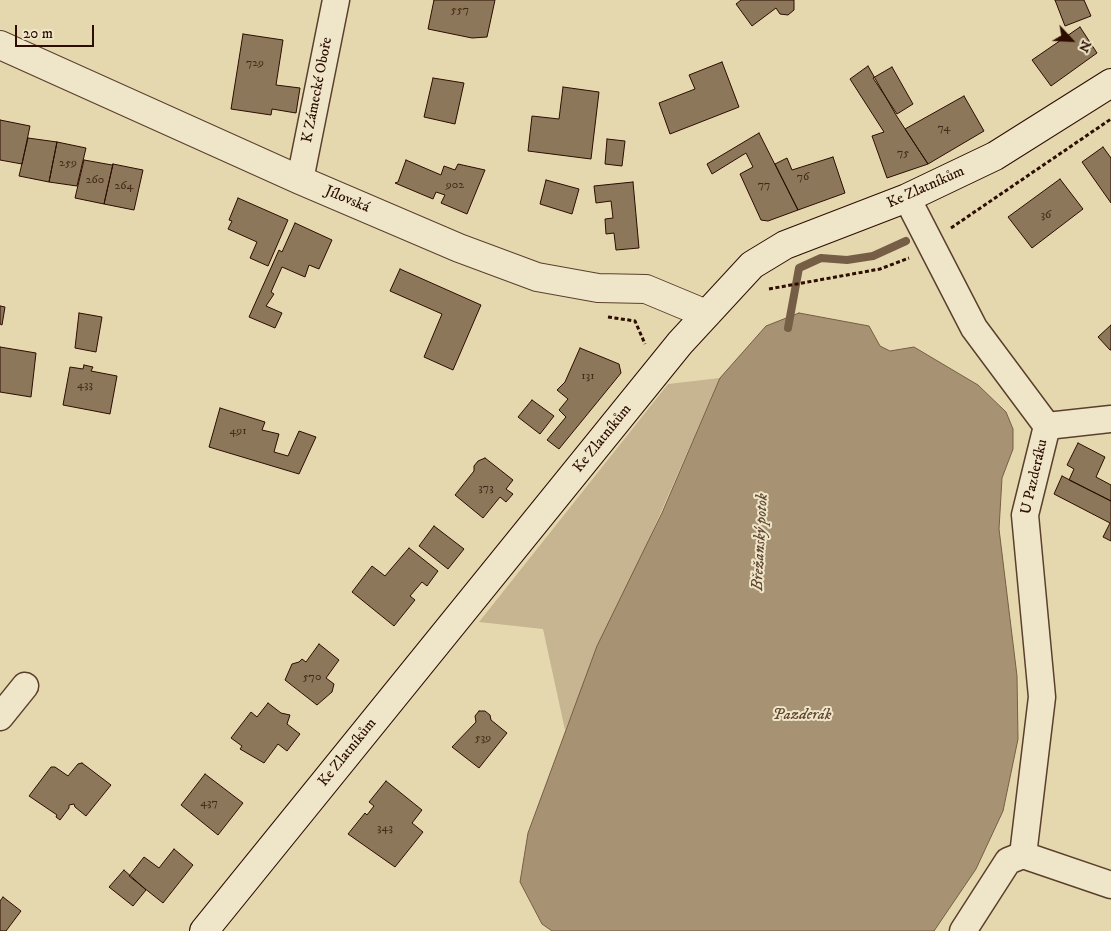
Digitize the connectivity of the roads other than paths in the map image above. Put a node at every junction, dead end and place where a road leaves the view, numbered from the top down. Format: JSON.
{"nodes":[{"id":1,"x":336,"y":0,"type":"edge"},
{"id":2,"x":0,"y":45,"type":"edge"},
{"id":3,"x":1111,"y":83,"type":"edge"},
{"id":4,"x":300,"y":180,"type":"junction"},
{"id":5,"x":907,"y":198,"type":"junction"},
{"id":6,"x":706,"y":314,"type":"junction"},
{"id":7,"x":1111,"y":419,"type":"edge"},
{"id":8,"x":1047,"y":426,"type":"junction"},
{"id":9,"x":25,"y":686,"type":"dead end"},
{"id":10,"x":0,"y":717,"type":"edge"},
{"id":11,"x":1023,"y":855,"type":"junction"},
{"id":12,"x":1111,"y":885,"type":"edge"},
{"id":13,"x":204,"y":931,"type":"edge"},
{"id":14,"x":963,"y":931,"type":"edge"}],
"edges":[{"from":1,"to":4,"type":"street","name":"K Zámecké Oboře"},
{"from":2,"to":4,"type":"main road","name":"Jílovská"},
{"from":3,"to":5,"type":"main road","name":"Ke Zlatníkům"},
{"from":4,"to":6,"type":"main road","name":"Jílovská"},
{"from":5,"to":6,"type":"main road","name":"Ke Zlatníkům"},
{"from":5,"to":8,"type":"street","name":"U Pazderáku"},
{"from":6,"to":13,"type":"main road","name":"Ke Zlatníkům"},
{"from":7,"to":8,"type":"street"},
{"from":8,"to":11,"type":"street","name":"U Pazderáku"},
{"from":9,"to":10,"type":"street"},
{"from":11,"to":12,"type":"street"},
{"from":11,"to":14,"type":"street"}]}
